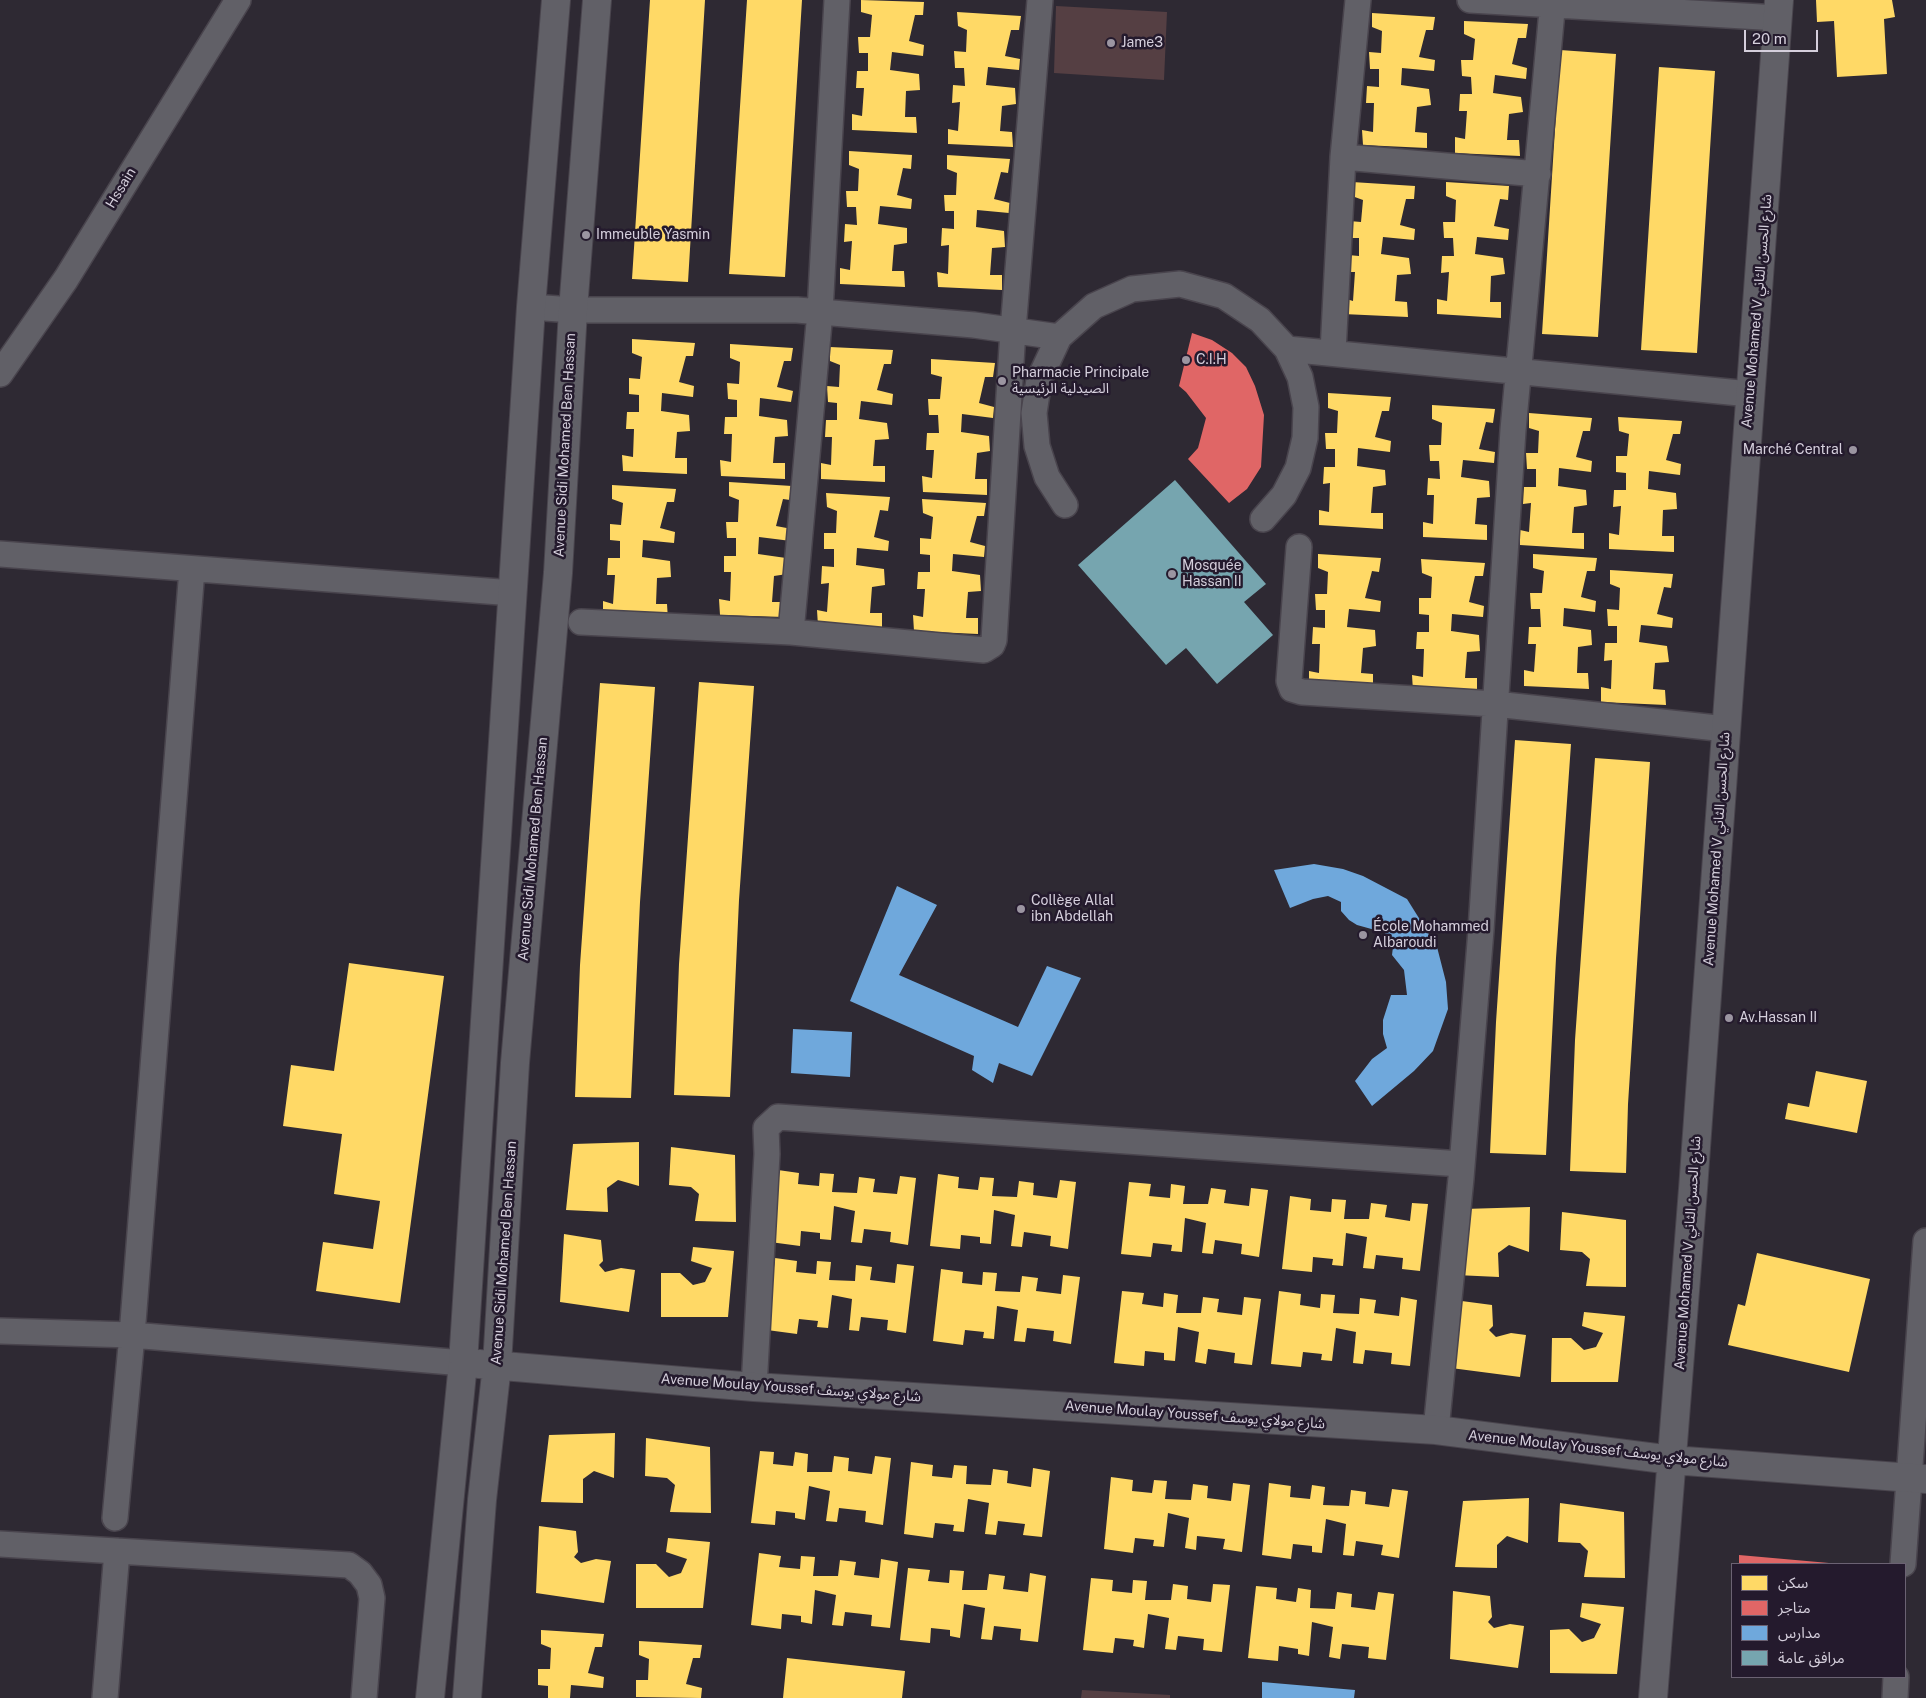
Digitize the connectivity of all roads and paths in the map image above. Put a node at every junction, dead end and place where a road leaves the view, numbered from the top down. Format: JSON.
{"nodes":[{"id":1,"x":238,"y":0,"type":"edge"},
{"id":2,"x":556,"y":0,"type":"edge"},
{"id":3,"x":597,"y":0,"type":"edge"},
{"id":4,"x":837,"y":0,"type":"edge"},
{"id":5,"x":1040,"y":0,"type":"edge"},
{"id":6,"x":1358,"y":0,"type":"edge"},
{"id":7,"x":1470,"y":0,"type":"edge"},
{"id":8,"x":1553,"y":3,"type":"edge"},
{"id":9,"x":1779,"y":9,"type":"edge"},
{"id":10,"x":1343,"y":157,"type":"junction"},
{"id":11,"x":1538,"y":174,"type":"junction"},
{"id":12,"x":532,"y":307,"type":"junction"},
{"id":13,"x":573,"y":310,"type":"junction"},
{"id":14,"x":820,"y":312,"type":"junction"},
{"id":15,"x":1013,"y":330,"type":"junction"},
{"id":16,"x":1059,"y":337,"type":"junction"},
{"id":17,"x":1287,"y":349,"type":"junction"},
{"id":18,"x":1332,"y":352,"type":"junction"},
{"id":19,"x":1520,"y":371,"type":"junction"},
{"id":20,"x":0,"y":374,"type":"edge"},
{"id":21,"x":1750,"y":394,"type":"junction"},
{"id":22,"x":1065,"y":505,"type":"dead end"},
{"id":23,"x":1264,"y":519,"type":"dead end"},
{"id":24,"x":1299,"y":546,"type":"dead end"},
{"id":25,"x":0,"y":554,"type":"edge"},
{"id":26,"x":192,"y":569,"type":"junction"},
{"id":27,"x":513,"y":593,"type":"junction"},
{"id":28,"x":581,"y":622,"type":"dead end"},
{"id":29,"x":791,"y":632,"type":"junction"},
{"id":30,"x":1495,"y":704,"type":"junction"},
{"id":31,"x":1726,"y":729,"type":"junction"},
{"id":32,"x":1461,"y":1164,"type":"junction"},
{"id":33,"x":1926,"y":1241,"type":"edge"},
{"id":34,"x":0,"y":1331,"type":"edge"},
{"id":35,"x":132,"y":1335,"type":"junction"},
{"id":36,"x":463,"y":1363,"type":"junction"},
{"id":37,"x":497,"y":1365,"type":"junction"},
{"id":38,"x":754,"y":1387,"type":"junction"},
{"id":39,"x":1436,"y":1430,"type":"junction"},
{"id":40,"x":1672,"y":1460,"type":"junction"},
{"id":41,"x":1917,"y":1478,"type":"edge"},
{"id":42,"x":115,"y":1518,"type":"dead end"},
{"id":43,"x":0,"y":1544,"type":"edge"},
{"id":44,"x":117,"y":1551,"type":"junction"},
{"id":45,"x":1903,"y":1563,"type":"edge"},
{"id":46,"x":1896,"y":1678,"type":"edge"},
{"id":47,"x":105,"y":1698,"type":"edge"},
{"id":48,"x":364,"y":1698,"type":"edge"},
{"id":49,"x":430,"y":1698,"type":"edge"},
{"id":50,"x":467,"y":1698,"type":"edge"},
{"id":51,"x":1653,"y":1698,"type":"edge"},
{"id":52,"x":1895,"y":1698,"type":"edge"}],
"edges":[{"from":1,"to":20,"type":"street","name":"Hssain"},
{"from":2,"to":12,"type":"street"},
{"from":3,"to":13,"type":"street","name":"Avenue Sidi Mohamed Ben Hassan"},
{"from":4,"to":14,"type":"street"},
{"from":5,"to":15,"type":"street"},
{"from":6,"to":10,"type":"street"},
{"from":7,"to":8,"type":"street"},
{"from":8,"to":9,"type":"street"},
{"from":8,"to":11,"type":"street"},
{"from":9,"to":21,"type":"street","name":"Avenue Mohamed V شارع الحسن الثاني"},
{"from":10,"to":11,"type":"street"},
{"from":10,"to":18,"type":"street"},
{"from":11,"to":19,"type":"street"},
{"from":12,"to":13,"type":"street"},
{"from":12,"to":27,"type":"street"},
{"from":13,"to":14,"type":"street"},
{"from":13,"to":37,"type":"street","name":"Avenue Sidi Mohamed Ben Hassan"},
{"from":14,"to":15,"type":"street"},
{"from":14,"to":29,"type":"street"},
{"from":15,"to":16,"type":"street"},
{"from":15,"to":29,"type":"street"},
{"from":16,"to":17,"type":"street"},
{"from":16,"to":22,"type":"street"},
{"from":17,"to":18,"type":"street"},
{"from":17,"to":23,"type":"street"},
{"from":18,"to":19,"type":"street"},
{"from":19,"to":21,"type":"street"},
{"from":19,"to":30,"type":"street"},
{"from":21,"to":31,"type":"street","name":"Avenue Mohamed V شارع الحسن الثاني"},
{"from":24,"to":30,"type":"street"},
{"from":25,"to":26,"type":"street"},
{"from":26,"to":27,"type":"street"},
{"from":26,"to":35,"type":"street"},
{"from":27,"to":36,"type":"street"},
{"from":28,"to":29,"type":"street"},
{"from":30,"to":31,"type":"street"},
{"from":30,"to":32,"type":"street"},
{"from":31,"to":40,"type":"street","name":"Avenue Mohamed V شارع الحسن الثاني"},
{"from":32,"to":38,"type":"street"},
{"from":32,"to":39,"type":"street"},
{"from":33,"to":41,"type":"street"},
{"from":34,"to":35,"type":"street"},
{"from":35,"to":36,"type":"street"},
{"from":35,"to":42,"type":"street"},
{"from":36,"to":37,"type":"street","name":"Avenue Moulay Youssef شارع مولاي يوسف"},
{"from":36,"to":49,"type":"street"},
{"from":37,"to":38,"type":"street","name":"Avenue Moulay Youssef شارع مولاي يوسف"},
{"from":37,"to":50,"type":"street","name":"Avenue Sidi Mohamed Ben Hassan"},
{"from":38,"to":39,"type":"street","name":"Avenue Moulay Youssef شارع مولاي يوسف"},
{"from":39,"to":40,"type":"street","name":"Avenue Moulay Youssef شارع مولاي يوسف"},
{"from":40,"to":41,"type":"street","name":"Avenue Moulay Youssef شارع مولاي يوسف"},
{"from":40,"to":51,"type":"street","name":"Avenue Mohamed V شارع الحسن الثاني"},
{"from":41,"to":45,"type":"street"},
{"from":43,"to":44,"type":"street"},
{"from":44,"to":47,"type":"street"},
{"from":44,"to":48,"type":"street"},
{"from":46,"to":52,"type":"street"}]}
